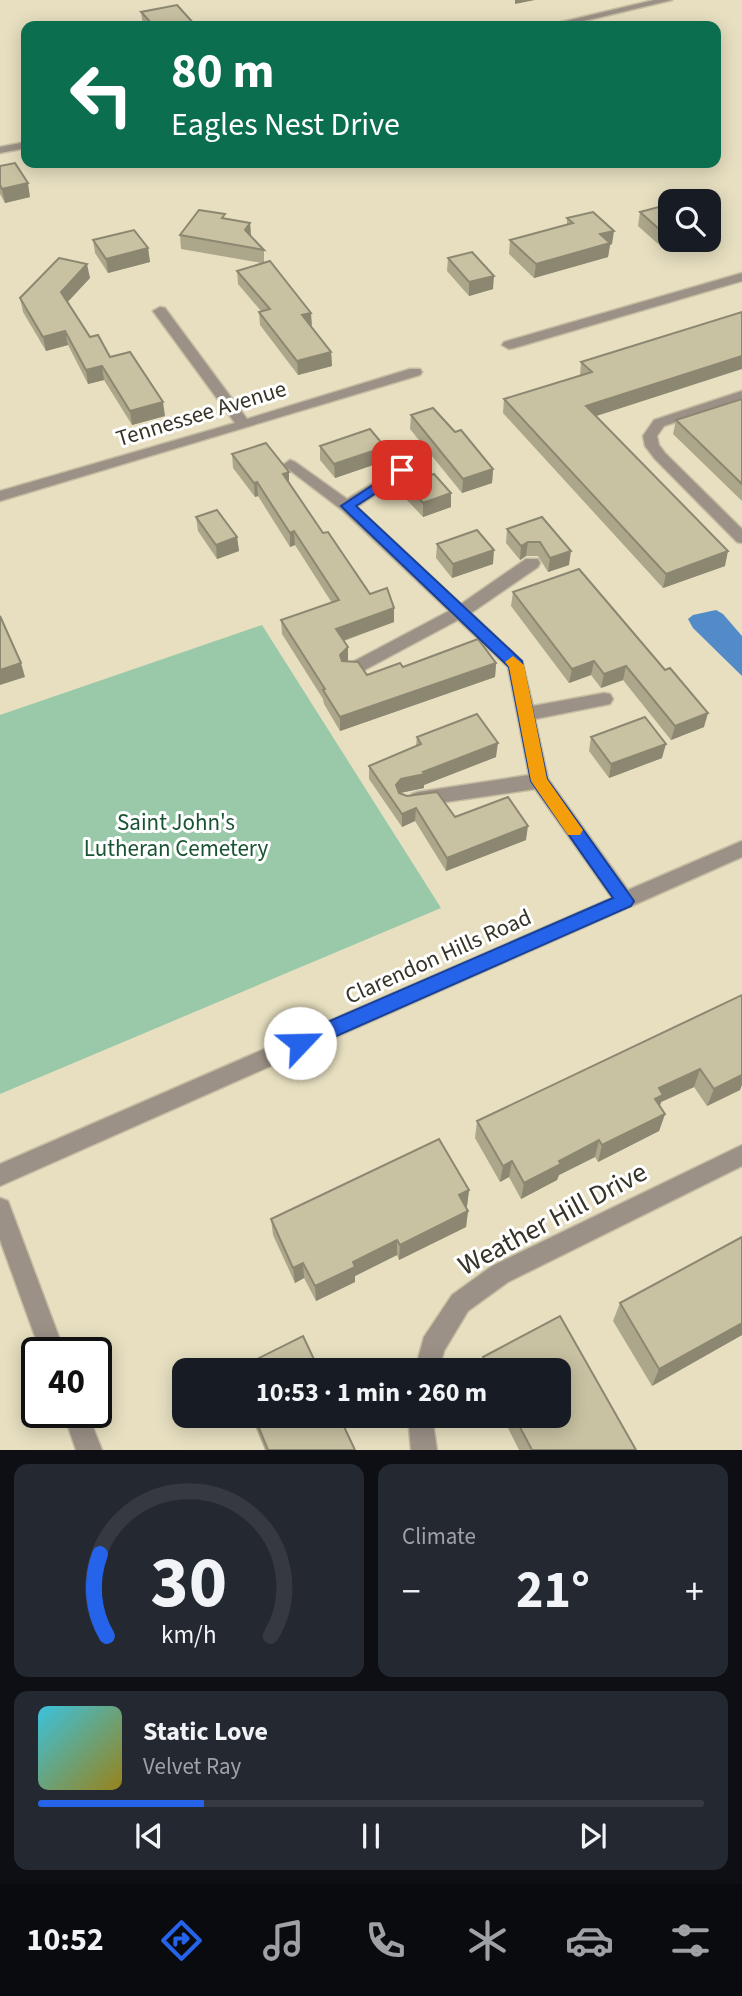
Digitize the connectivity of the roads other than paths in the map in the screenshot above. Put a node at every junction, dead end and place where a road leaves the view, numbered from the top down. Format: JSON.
{"nodes":[{"id":1,"x":603,"y":0,"type":"edge"},
{"id":2,"x":667,"y":0,"type":"edge"},
{"id":3,"x":619,"y":11,"type":"junction"},
{"id":4,"x":573,"y":21,"type":"edge"},
{"id":5,"x":21,"y":146,"type":"edge"},
{"id":6,"x":0,"y":150,"type":"edge"},
{"id":7,"x":742,"y":277,"type":"edge"},
{"id":8,"x":160,"y":311,"type":"dead end"},
{"id":9,"x":509,"y":345,"type":"dead end"},
{"id":10,"x":415,"y":372,"type":"dead end"},
{"id":11,"x":742,"y":395,"type":"edge"},
{"id":12,"x":244,"y":425,"type":"junction"},
{"id":13,"x":421,"y":458,"type":"dead end"},
{"id":14,"x":290,"y":466,"type":"dead end"},
{"id":15,"x":0,"y":496,"type":"edge"},
{"id":16,"x":348,"y":506,"type":"junction"},
{"id":17,"x":742,"y":538,"type":"edge"},
{"id":18,"x":532,"y":564,"type":"dead end"},
{"id":19,"x":460,"y":612,"type":"junction"},
{"id":20,"x":351,"y":670,"type":"edge"},
{"id":21,"x":604,"y":699,"type":"dead end"},
{"id":22,"x":526,"y":714,"type":"junction"},
{"id":23,"x":539,"y":781,"type":"junction"},
{"id":24,"x":407,"y":800,"type":"edge"},
{"id":25,"x":742,"y":849,"type":"edge"},
{"id":26,"x":625,"y":901,"type":"junction"},
{"id":27,"x":742,"y":1155,"type":"edge"},
{"id":28,"x":0,"y":1175,"type":"edge"},
{"id":29,"x":0,"y":1209,"type":"edge"},
{"id":30,"x":47,"y":1337,"type":"edge"},
{"id":31,"x":430,"y":1358,"type":"edge"},
{"id":32,"x":81,"y":1428,"type":"edge"},
{"id":33,"x":421,"y":1428,"type":"edge"},
{"id":34,"x":89,"y":1450,"type":"edge"},
{"id":35,"x":424,"y":1450,"type":"edge"}],
"edges":[{"from":1,"to":3,"type":"street"},
{"from":2,"to":3,"type":"street"},
{"from":3,"to":4,"type":"street"},
{"from":5,"to":6,"type":"street"},
{"from":7,"to":9,"type":"street"},
{"from":8,"to":12,"type":"street"},
{"from":10,"to":12,"type":"street","name":"Tennessee Avenue"},
{"from":11,"to":17,"type":"street"},
{"from":12,"to":15,"type":"street","name":"Tennessee Avenue"},
{"from":13,"to":16,"type":"street"},
{"from":14,"to":16,"type":"street"},
{"from":16,"to":19,"type":"street"},
{"from":18,"to":19,"type":"street"},
{"from":19,"to":20,"type":"street"},
{"from":19,"to":22,"type":"street"},
{"from":21,"to":22,"type":"street"},
{"from":22,"to":23,"type":"street"},
{"from":23,"to":24,"type":"street"},
{"from":23,"to":26,"type":"street"},
{"from":25,"to":26,"type":"street","name":"Clarendon Hills Road"},
{"from":26,"to":28,"type":"street","name":"Clarendon Hills Road"},
{"from":27,"to":31,"type":"street","name":"Weather Hill Drive"},
{"from":29,"to":30,"type":"street"},
{"from":32,"to":34,"type":"street"},
{"from":33,"to":35,"type":"street"}]}
